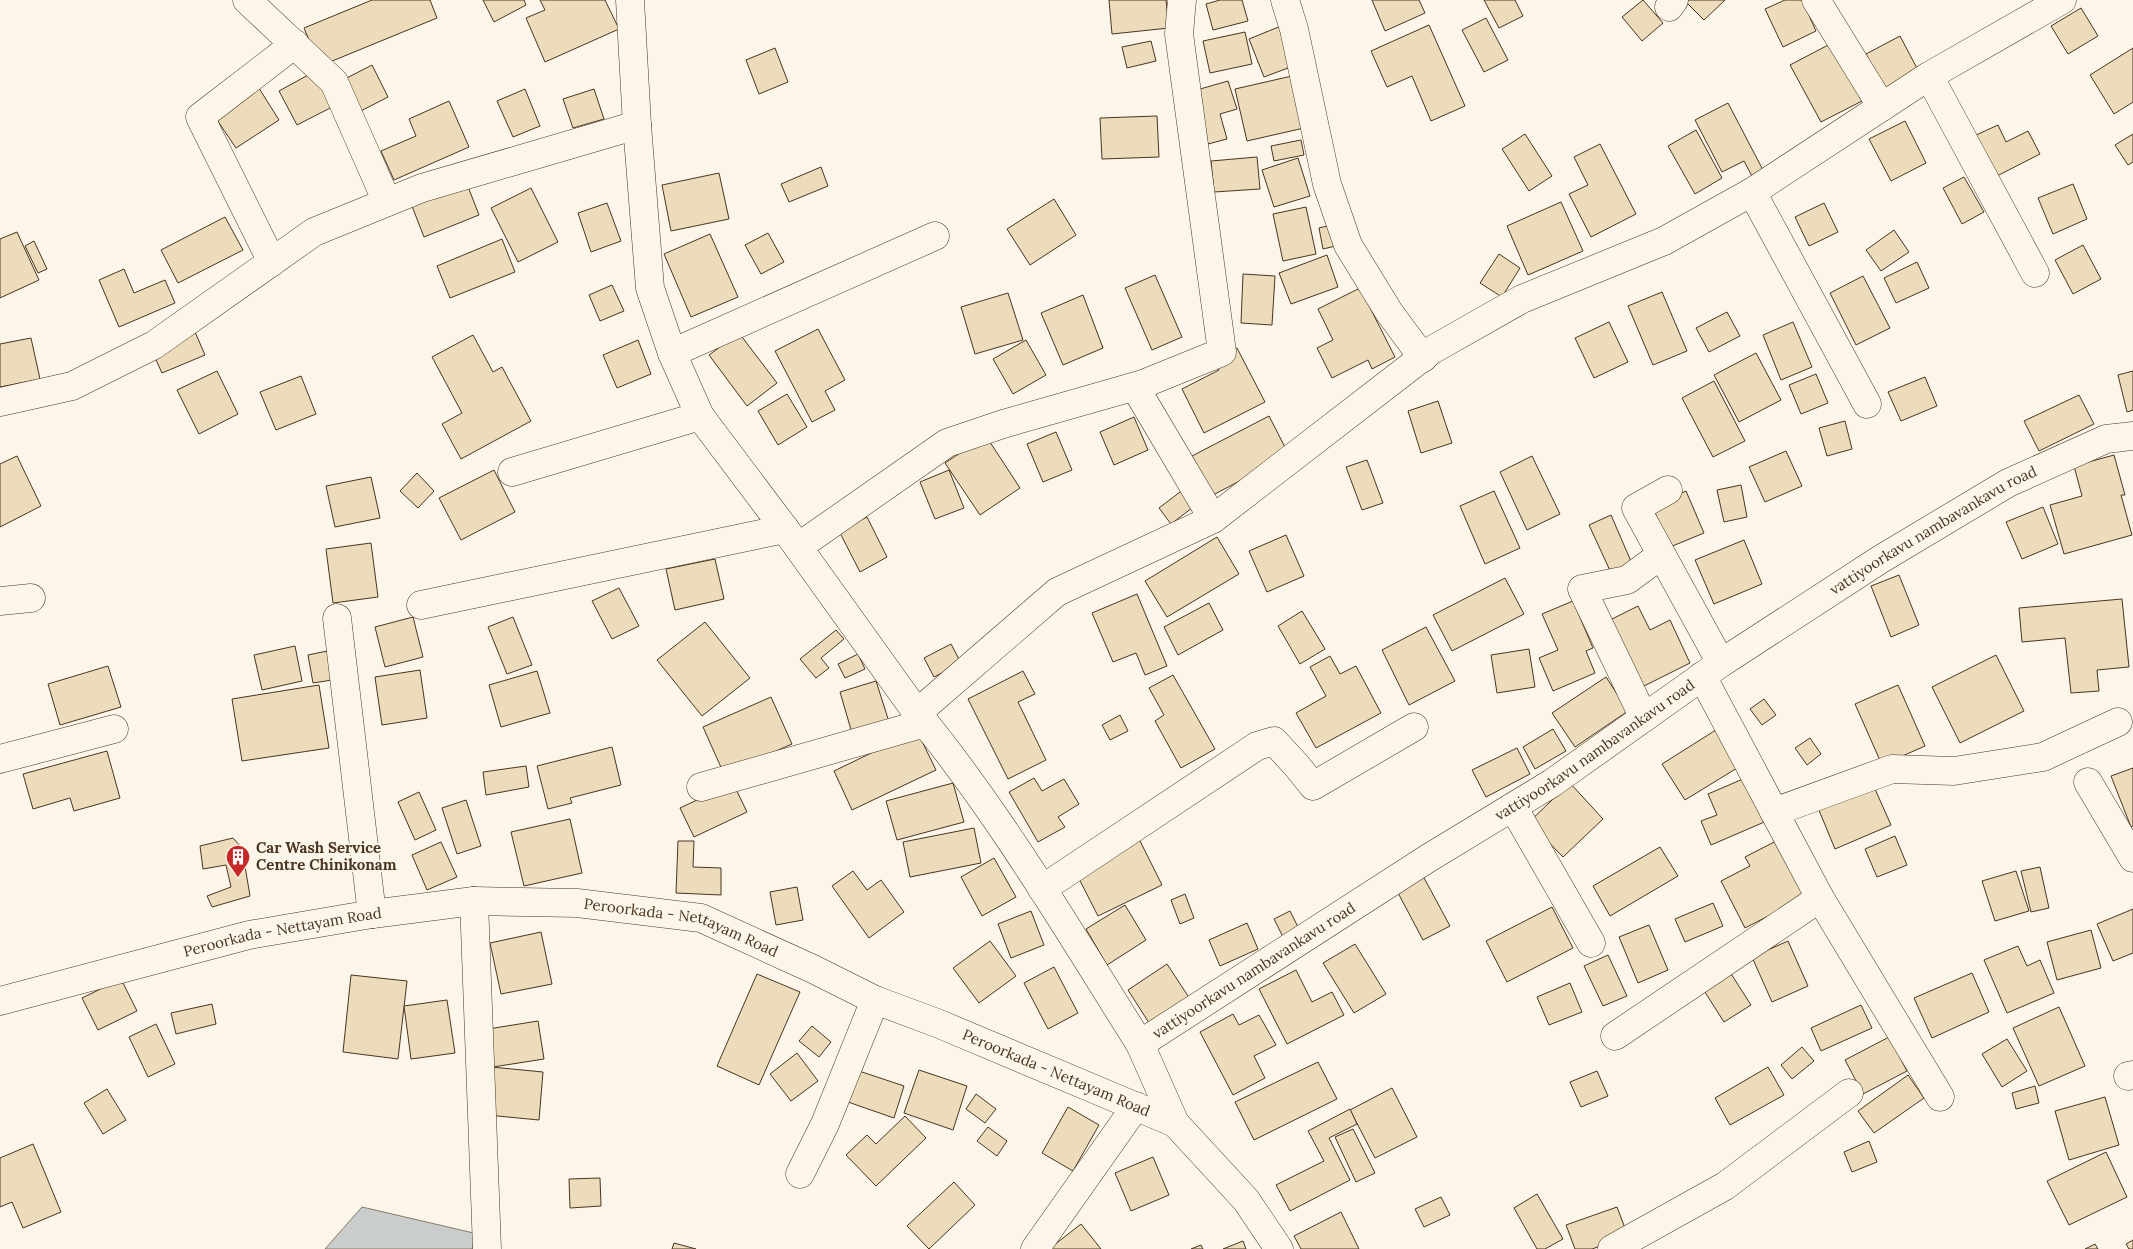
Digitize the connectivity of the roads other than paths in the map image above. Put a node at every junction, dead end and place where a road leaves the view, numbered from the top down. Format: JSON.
{"nodes":[{"id":1,"x":247,"y":0,"type":"edge"},
{"id":2,"x":630,"y":0,"type":"edge"},
{"id":3,"x":1182,"y":0,"type":"edge"},
{"id":4,"x":1285,"y":0,"type":"edge"},
{"id":5,"x":1816,"y":0,"type":"edge"},
{"id":6,"x":2062,"y":0,"type":"edge"},
{"id":7,"x":295,"y":44,"type":"junction"},
{"id":8,"x":1929,"y":76,"type":"junction"},
{"id":9,"x":1882,"y":107,"type":"junction"},
{"id":10,"x":637,"y":124,"type":"junction"},
{"id":11,"x":1752,"y":192,"type":"junction"},
{"id":12,"x":387,"y":202,"type":"junction"},
{"id":13,"x":935,"y":236,"type":"dead end"},
{"id":14,"x":272,"y":262,"type":"junction"},
{"id":15,"x":2035,"y":273,"type":"dead end"},
{"id":16,"x":672,"y":353,"type":"junction"},
{"id":17,"x":1423,"y":358,"type":"junction"},
{"id":18,"x":1135,"y":387,"type":"junction"},
{"id":19,"x":0,"y":402,"type":"edge"},
{"id":20,"x":1867,"y":404,"type":"dead end"},
{"id":21,"x":700,"y":416,"type":"junction"},
{"id":22,"x":2133,"y":436,"type":"edge"},
{"id":23,"x":512,"y":472,"type":"dead end"},
{"id":24,"x":1668,"y":490,"type":"dead end"},
{"id":25,"x":1213,"y":519,"type":"junction"},
{"id":26,"x":791,"y":538,"type":"junction"},
{"id":27,"x":1661,"y":555,"type":"junction"},
{"id":28,"x":31,"y":598,"type":"dead end"},
{"id":29,"x":0,"y":601,"type":"edge"},
{"id":30,"x":420,"y":605,"type":"dead end"},
{"id":31,"x":337,"y":618,"type":"dead end"},
{"id":32,"x":1712,"y":670,"type":"junction"},
{"id":33,"x":921,"y":718,"type":"junction"},
{"id":34,"x":1644,"y":718,"type":"junction"},
{"id":35,"x":2118,"y":722,"type":"dead end"},
{"id":36,"x":1414,"y":727,"type":"dead end"},
{"id":37,"x":114,"y":728,"type":"dead end"},
{"id":38,"x":0,"y":759,"type":"edge"},
{"id":39,"x":2088,"y":782,"type":"dead end"},
{"id":40,"x":701,"y":787,"type":"dead end"},
{"id":41,"x":1513,"y":807,"type":"junction"},
{"id":42,"x":1774,"y":812,"type":"junction"},
{"id":43,"x":2133,"y":858,"type":"edge"},
{"id":44,"x":1042,"y":889,"type":"junction"},
{"id":45,"x":1820,"y":898,"type":"junction"},
{"id":46,"x":474,"y":901,"type":"junction"},
{"id":47,"x":372,"y":914,"type":"junction"},
{"id":48,"x":1591,"y":943,"type":"dead end"},
{"id":49,"x":875,"y":1000,"type":"junction"},
{"id":50,"x":0,"y":1001,"type":"edge"},
{"id":51,"x":1616,"y":1036,"type":"dead end"},
{"id":52,"x":1140,"y":1044,"type":"junction"},
{"id":53,"x":1849,"y":1093,"type":"dead end"},
{"id":54,"x":1940,"y":1097,"type":"dead end"},
{"id":55,"x":1136,"y":1106,"type":"junction"},
{"id":56,"x":1175,"y":1123,"type":"junction"},
{"id":57,"x":800,"y":1174,"type":"dead end"},
{"id":58,"x":487,"y":1249,"type":"edge"},
{"id":59,"x":1035,"y":1249,"type":"edge"},
{"id":60,"x":1279,"y":1249,"type":"edge"},
{"id":61,"x":1612,"y":1249,"type":"edge"}],
"edges":[{"from":1,"to":7,"type":"street"},
{"from":2,"to":10,"type":"street"},
{"from":3,"to":18,"type":"street"},
{"from":4,"to":17,"type":"street"},
{"from":5,"to":9,"type":"street"},
{"from":6,"to":8,"type":"street"},
{"from":7,"to":12,"type":"street"},
{"from":7,"to":14,"type":"street"},
{"from":8,"to":9,"type":"street"},
{"from":8,"to":15,"type":"street"},
{"from":9,"to":11,"type":"street"},
{"from":10,"to":12,"type":"street"},
{"from":10,"to":16,"type":"street"},
{"from":11,"to":17,"type":"street"},
{"from":11,"to":20,"type":"street"},
{"from":12,"to":14,"type":"street"},
{"from":13,"to":16,"type":"street"},
{"from":14,"to":19,"type":"street"},
{"from":16,"to":21,"type":"street"},
{"from":17,"to":25,"type":"street"},
{"from":18,"to":25,"type":"street"},
{"from":18,"to":26,"type":"street"},
{"from":21,"to":23,"type":"street"},
{"from":21,"to":26,"type":"street"},
{"from":22,"to":32,"type":"street","name":"vattiyoorkavu nambavankavu road"},
{"from":24,"to":27,"type":"street"},
{"from":25,"to":33,"type":"street"},
{"from":26,"to":30,"type":"street"},
{"from":26,"to":33,"type":"street"},
{"from":27,"to":32,"type":"street"},
{"from":27,"to":34,"type":"street"},
{"from":28,"to":29,"type":"street"},
{"from":31,"to":47,"type":"street"},
{"from":32,"to":34,"type":"street","name":"vattiyoorkavu nambavankavu road"},
{"from":32,"to":42,"type":"street"},
{"from":33,"to":40,"type":"street"},
{"from":33,"to":44,"type":"street"},
{"from":34,"to":41,"type":"street","name":"vattiyoorkavu nambavankavu road"},
{"from":35,"to":42,"type":"street"},
{"from":36,"to":44,"type":"street"},
{"from":37,"to":38,"type":"street"},
{"from":39,"to":43,"type":"street"},
{"from":41,"to":48,"type":"street"},
{"from":41,"to":52,"type":"street","name":"vattiyoorkavu nambavankavu road"},
{"from":42,"to":45,"type":"street"},
{"from":44,"to":52,"type":"street"},
{"from":45,"to":51,"type":"street"},
{"from":45,"to":54,"type":"street"},
{"from":46,"to":47,"type":"street","name":"Peroorkada - Nettayam Road"},
{"from":46,"to":49,"type":"street","name":"Peroorkada - Nettayam Road"},
{"from":46,"to":58,"type":"street"},
{"from":47,"to":50,"type":"street","name":"Peroorkada - Nettayam Road"},
{"from":49,"to":55,"type":"street","name":"Peroorkada - Nettayam Road"},
{"from":49,"to":57,"type":"street"},
{"from":52,"to":56,"type":"street","name":"vattiyoorkavu nambavankavu road"},
{"from":53,"to":61,"type":"street"},
{"from":55,"to":56,"type":"street","name":"Peroorkada - Nettayam Road"},
{"from":55,"to":59,"type":"street"},
{"from":56,"to":60,"type":"street","name":"Peroorkada - Nettayam Road"}]}
